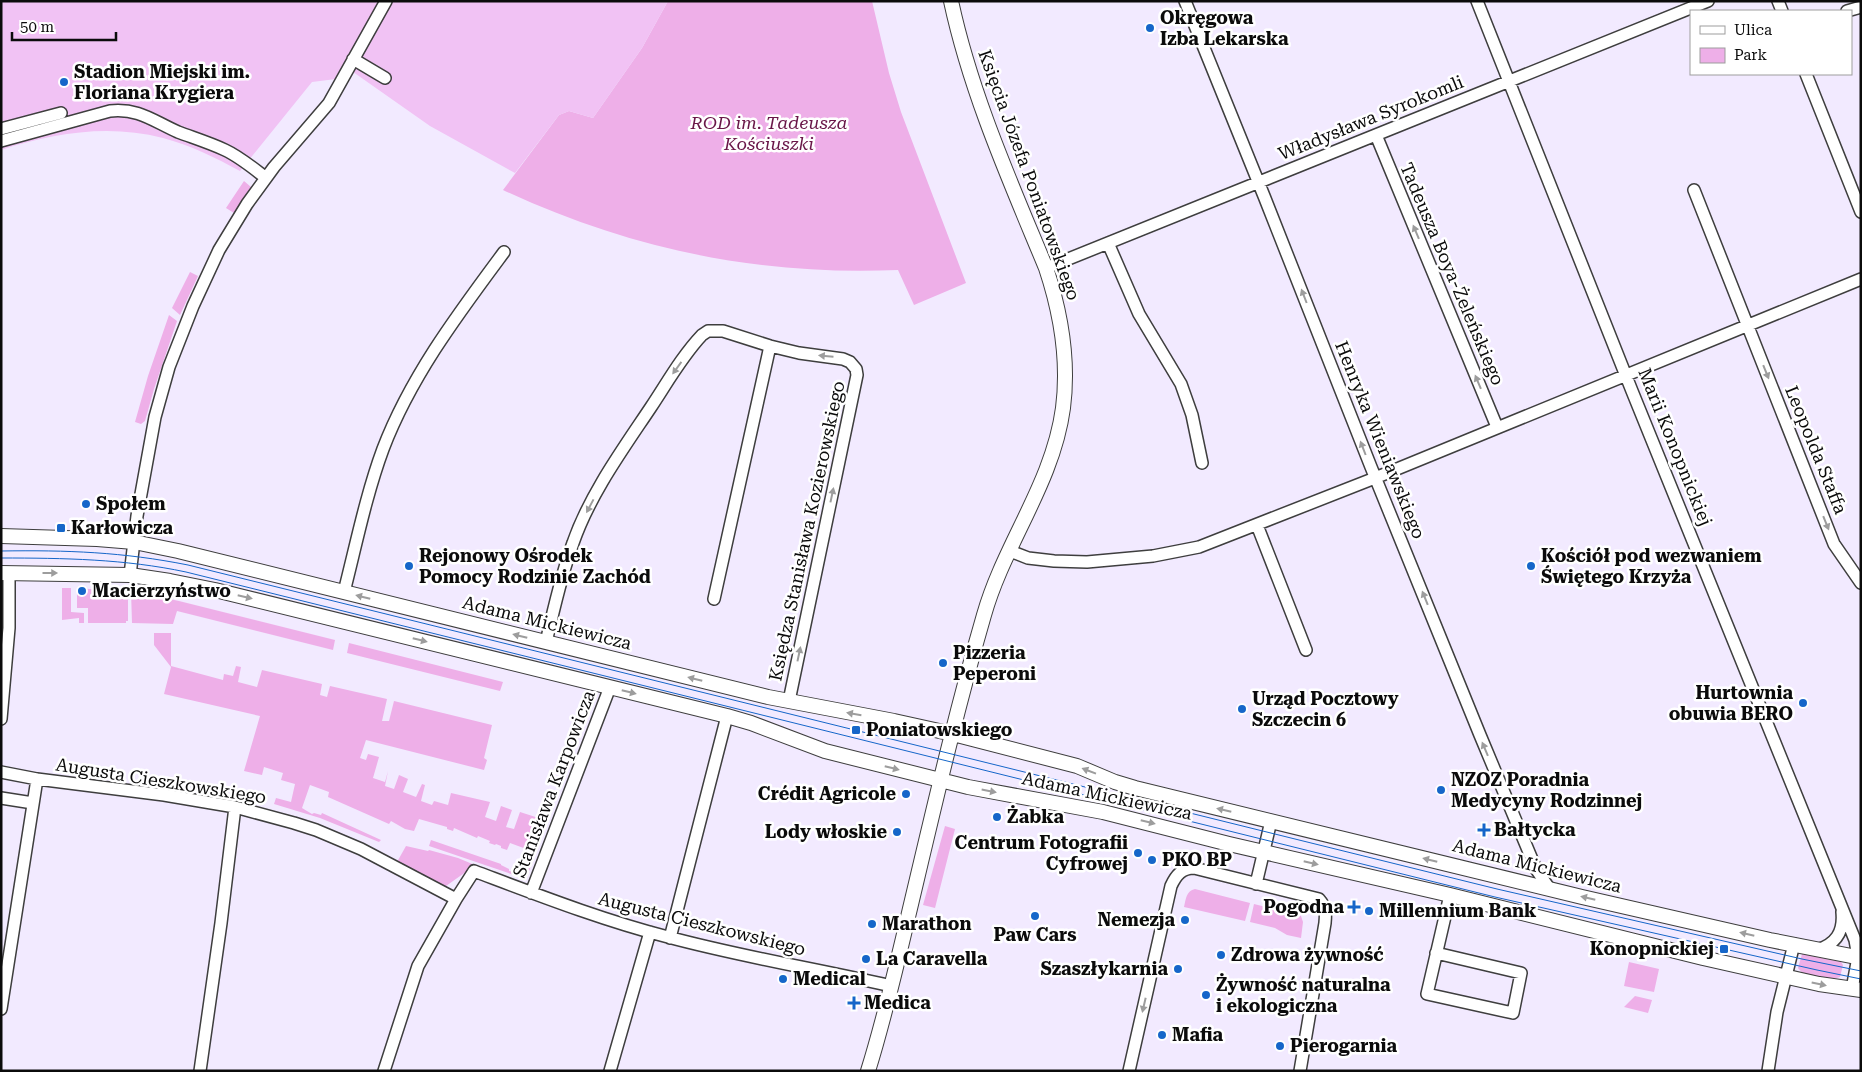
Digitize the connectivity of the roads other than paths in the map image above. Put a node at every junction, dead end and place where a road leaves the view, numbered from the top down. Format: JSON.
{"nodes":[{"id":1,"x":386,"y":1,"type":"edge"},
{"id":2,"x":952,"y":1,"type":"edge"},
{"id":3,"x":1185,"y":1,"type":"edge"},
{"id":4,"x":1477,"y":1,"type":"edge"},
{"id":5,"x":1708,"y":1,"type":"edge"},
{"id":6,"x":353,"y":59,"type":"junction"},
{"id":7,"x":1806,"y":75,"type":"edge"},
{"id":8,"x":384,"y":78,"type":"dead end"},
{"id":9,"x":1509,"y":82,"type":"junction"},
{"id":10,"x":61,"y":113,"type":"dead end"},
{"id":11,"x":1,"y":129,"type":"edge"},
{"id":12,"x":1376,"y":135,"type":"junction"},
{"id":13,"x":1,"y":141,"type":"edge"},
{"id":14,"x":266,"y":178,"type":"junction"},
{"id":15,"x":1258,"y":182,"type":"junction"},
{"id":16,"x":1694,"y":190,"type":"dead end"},
{"id":17,"x":1861,"y":212,"type":"edge"},
{"id":18,"x":1108,"y":243,"type":"junction"},
{"id":19,"x":504,"y":252,"type":"dead end"},
{"id":20,"x":1046,"y":268,"type":"junction"},
{"id":21,"x":1861,"y":279,"type":"edge"},
{"id":22,"x":1748,"y":326,"type":"junction"},
{"id":23,"x":770,"y":346,"type":"junction"},
{"id":24,"x":1626,"y":374,"type":"junction"},
{"id":25,"x":1497,"y":427,"type":"junction"},
{"id":26,"x":1202,"y":464,"type":"dead end"},
{"id":27,"x":1375,"y":478,"type":"junction"},
{"id":28,"x":1257,"y":525,"type":"junction"},
{"id":29,"x":1,"y":536,"type":"edge"},
{"id":30,"x":134,"y":542,"type":"junction"},
{"id":31,"x":1010,"y":551,"type":"junction"},
{"id":32,"x":5,"y":573,"type":"edge"},
{"id":33,"x":130,"y":575,"type":"junction"},
{"id":34,"x":1861,"y":582,"type":"edge"},
{"id":35,"x":344,"y":592,"type":"junction"},
{"id":36,"x":714,"y":599,"type":"dead end"},
{"id":37,"x":546,"y":642,"type":"junction"},
{"id":38,"x":1306,"y":650,"type":"dead end"},
{"id":39,"x":610,"y":687,"type":"junction"},
{"id":40,"x":789,"y":702,"type":"junction"},
{"id":41,"x":727,"y":716,"type":"junction"},
{"id":42,"x":1,"y":719,"type":"edge"},
{"id":43,"x":953,"y":734,"type":"junction"},
{"id":44,"x":1,"y":772,"type":"edge"},
{"id":45,"x":37,"y":779,"type":"junction"},
{"id":46,"x":941,"y":780,"type":"junction"},
{"id":47,"x":1,"y":798,"type":"edge"},
{"id":48,"x":33,"y":803,"type":"junction"},
{"id":49,"x":235,"y":807,"type":"junction"},
{"id":50,"x":1271,"y":821,"type":"junction"},
{"id":51,"x":1264,"y":852,"type":"junction"},
{"id":52,"x":1256,"y":884,"type":"junction"},
{"id":53,"x":1549,"y":888,"type":"junction"},
{"id":54,"x":531,"y":893,"type":"junction"},
{"id":55,"x":1450,"y":895,"type":"junction"},
{"id":56,"x":456,"y":898,"type":"junction"},
{"id":57,"x":1841,"y":906,"type":"junction"},
{"id":58,"x":650,"y":932,"type":"junction"},
{"id":59,"x":670,"y":938,"type":"junction"},
{"id":60,"x":1794,"y":944,"type":"junction"},
{"id":61,"x":1818,"y":950,"type":"junction"},
{"id":62,"x":1436,"y":953,"type":"junction"},
{"id":63,"x":1859,"y":958,"type":"edge"},
{"id":64,"x":1786,"y":976,"type":"junction"},
{"id":65,"x":892,"y":986,"type":"junction"},
{"id":66,"x":1857,"y":990,"type":"edge"},
{"id":67,"x":1,"y":1009,"type":"edge"},
{"id":68,"x":200,"y":1071,"type":"edge"},
{"id":69,"x":384,"y":1071,"type":"edge"},
{"id":70,"x":610,"y":1071,"type":"edge"},
{"id":71,"x":868,"y":1071,"type":"edge"},
{"id":72,"x":1129,"y":1071,"type":"edge"},
{"id":73,"x":1300,"y":1071,"type":"edge"},
{"id":74,"x":1768,"y":1071,"type":"edge"}],
"edges":[{"from":1,"to":6,"type":"street"},
{"from":2,"to":20,"type":"street","name":"Księcia Józefa Poniatowskiego"},
{"from":3,"to":15,"type":"street","name":"Henryka Wieniawskiego"},
{"from":4,"to":9,"type":"street","name":"Marii Konopnickiej"},
{"from":5,"to":9,"type":"street","name":"Władysława Syrokomli"},
{"from":6,"to":8,"type":"street"},
{"from":6,"to":14,"type":"street"},
{"from":7,"to":17,"type":"street"},
{"from":9,"to":12,"type":"street","name":"Władysława Syrokomli"},
{"from":9,"to":24,"type":"street","name":"Marii Konopnickiej"},
{"from":10,"to":11,"type":"street"},
{"from":12,"to":15,"type":"street","name":"Władysława Syrokomli"},
{"from":25,"to":12,"type":"street","name":"Tadeusza Boya-Żeleńskiego","one_way":true},
{"from":13,"to":14,"type":"street"},
{"from":14,"to":30,"type":"street"},
{"from":15,"to":18,"type":"street","name":"Władysława Syrokomli"},
{"from":27,"to":15,"type":"street","name":"Henryka Wieniawskiego","one_way":true},
{"from":16,"to":22,"type":"street","name":"Leopolda Staffa"},
{"from":18,"to":20,"type":"street","name":"Władysława Syrokomli"},
{"from":18,"to":26,"type":"street"},
{"from":19,"to":35,"type":"street"},
{"from":20,"to":31,"type":"street","name":"Księcia Józefa Poniatowskiego"},
{"from":21,"to":22,"type":"street"},
{"from":22,"to":24,"type":"street"},
{"from":22,"to":34,"type":"street","name":"Leopolda Staffa","one_way":true},
{"from":23,"to":36,"type":"street"},
{"from":23,"to":37,"type":"street","name":"Księdza Stanisława Kozierowskiego","one_way":true},
{"from":40,"to":23,"type":"street","name":"Księdza Stanisława Kozierowskiego","one_way":true},
{"from":24,"to":25,"type":"street"},
{"from":24,"to":57,"type":"street","name":"Marii Konopnickiej"},
{"from":25,"to":27,"type":"street"},
{"from":27,"to":28,"type":"street"},
{"from":53,"to":27,"type":"street","name":"Henryka Wieniawskiego","one_way":true},
{"from":28,"to":31,"type":"street"},
{"from":28,"to":38,"type":"street"},
{"from":29,"to":30,"type":"street","name":"Adama Mickiewicza"},
{"from":30,"to":33,"type":"street"},
{"from":30,"to":35,"type":"street","name":"Adama Mickiewicza"},
{"from":31,"to":43,"type":"street","name":"Księcia Józefa Poniatowskiego"},
{"from":32,"to":33,"type":"street","name":"Adama Mickiewicza","one_way":true},
{"from":32,"to":42,"type":"street"},
{"from":33,"to":39,"type":"street","name":"Adama Mickiewicza","one_way":true},
{"from":37,"to":35,"type":"street","name":"Adama Mickiewicza","one_way":true},
{"from":40,"to":37,"type":"street","name":"Adama Mickiewicza","one_way":true},
{"from":39,"to":41,"type":"street","name":"Adama Mickiewicza","one_way":true},
{"from":39,"to":54,"type":"street","name":"Stanisława Karpowicza"},
{"from":43,"to":40,"type":"street","name":"Adama Mickiewicza","one_way":true},
{"from":41,"to":46,"type":"street","name":"Adama Mickiewicza","one_way":true},
{"from":41,"to":59,"type":"street"},
{"from":43,"to":46,"type":"street"},
{"from":50,"to":43,"type":"street","name":"Adama Mickiewicza","one_way":true},
{"from":44,"to":45,"type":"street","name":"Augusta Cieszkowskiego"},
{"from":45,"to":48,"type":"street"},
{"from":45,"to":49,"type":"street","name":"Augusta Cieszkowskiego"},
{"from":46,"to":51,"type":"street","name":"Adama Mickiewicza","one_way":true},
{"from":46,"to":65,"type":"street"},
{"from":47,"to":48,"type":"street"},
{"from":48,"to":67,"type":"street"},
{"from":49,"to":56,"type":"street","name":"Augusta Cieszkowskiego"},
{"from":49,"to":68,"type":"street"},
{"from":50,"to":51,"type":"street"},
{"from":53,"to":50,"type":"street","name":"Adama Mickiewicza","one_way":true},
{"from":51,"to":52,"type":"street"},
{"from":51,"to":55,"type":"street","name":"Adama Mickiewicza","one_way":true},
{"from":52,"to":72,"type":"street","one_way":true},
{"from":52,"to":73,"type":"street"},
{"from":60,"to":53,"type":"street","name":"Adama Mickiewicza","one_way":true},
{"from":54,"to":56,"type":"street","name":"Augusta Cieszkowskiego"},
{"from":54,"to":58,"type":"street","name":"Augusta Cieszkowskiego"},
{"from":55,"to":62,"type":"street"},
{"from":55,"to":64,"type":"street","name":"Adama Mickiewicza"},
{"from":56,"to":69,"type":"street"},
{"from":57,"to":61,"type":"street","name":"Marii Konopnickiej"},
{"from":57,"to":63,"type":"street","name":"Marii Konopnickiej"},
{"from":58,"to":59,"type":"street","name":"Augusta Cieszkowskiego"},
{"from":58,"to":70,"type":"street"},
{"from":59,"to":65,"type":"street","name":"Augusta Cieszkowskiego"},
{"from":60,"to":61,"type":"street","name":"Adama Mickiewicza"},
{"from":60,"to":64,"type":"street"},
{"from":61,"to":63,"type":"street","name":"Adama Mickiewicza"},
{"from":62,"to":62,"type":"street"},
{"from":63,"to":66,"type":"street","name":"Adama Mickiewicza"},
{"from":64,"to":66,"type":"street","name":"Adama Mickiewicza","one_way":true},
{"from":64,"to":74,"type":"street"},
{"from":65,"to":71,"type":"street"}]}
